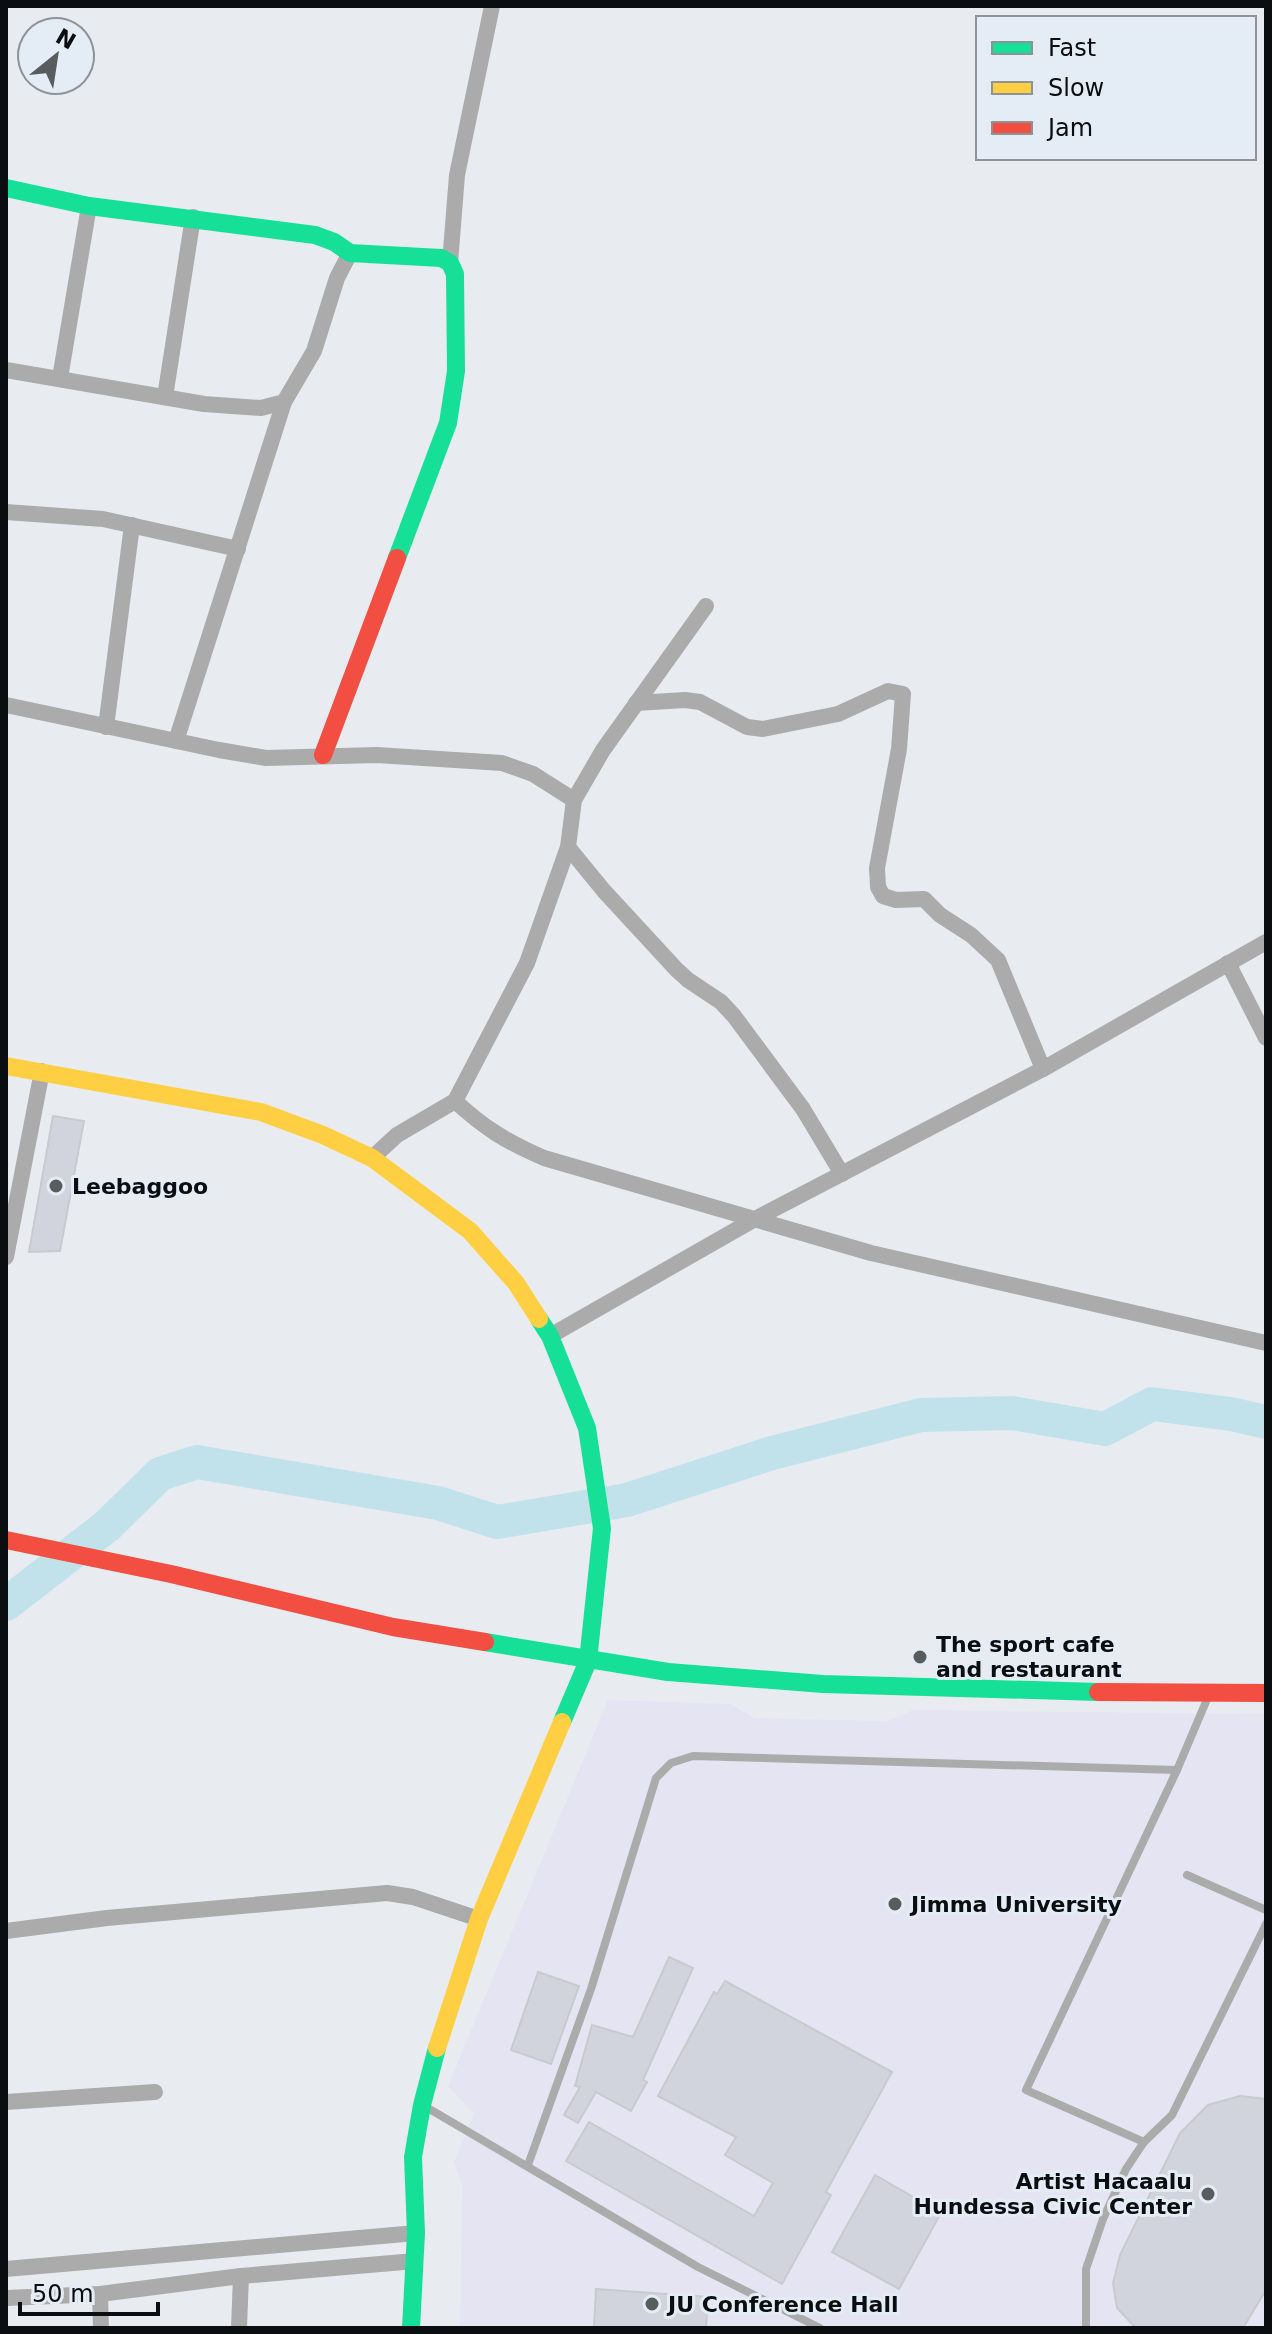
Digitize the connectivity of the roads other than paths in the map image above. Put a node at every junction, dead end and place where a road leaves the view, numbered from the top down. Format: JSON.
{"nodes":[{"id":1,"x":492,"y":6,"type":"edge"},
{"id":2,"x":6,"y":188,"type":"edge"},
{"id":3,"x":89,"y":206,"type":"junction"},
{"id":4,"x":193,"y":217,"type":"junction"},
{"id":5,"x":350,"y":253,"type":"junction"},
{"id":6,"x":450,"y":263,"type":"junction"},
{"id":7,"x":6,"y":370,"type":"edge"},
{"id":8,"x":60,"y":378,"type":"junction"},
{"id":9,"x":165,"y":397,"type":"junction"},
{"id":10,"x":284,"y":402,"type":"junction"},
{"id":11,"x":6,"y":512,"type":"edge"},
{"id":12,"x":132,"y":525,"type":"junction"},
{"id":13,"x":238,"y":549,"type":"junction"},
{"id":14,"x":706,"y":606,"type":"dead end"},
{"id":15,"x":636,"y":703,"type":"junction"},
{"id":16,"x":6,"y":705,"type":"edge"},
{"id":17,"x":106,"y":727,"type":"junction"},
{"id":18,"x":176,"y":741,"type":"junction"},
{"id":19,"x":323,"y":755,"type":"junction"},
{"id":20,"x":574,"y":800,"type":"junction"},
{"id":21,"x":568,"y":847,"type":"junction"},
{"id":22,"x":1266,"y":942,"type":"edge"},
{"id":23,"x":1228,"y":963,"type":"junction"},
{"id":24,"x":1266,"y":1038,"type":"edge"},
{"id":25,"x":6,"y":1066,"type":"edge"},
{"id":26,"x":1043,"y":1069,"type":"junction"},
{"id":27,"x":42,"y":1071,"type":"junction"},
{"id":28,"x":455,"y":1101,"type":"junction"},
{"id":29,"x":372,"y":1158,"type":"junction"},
{"id":30,"x":842,"y":1174,"type":"junction"},
{"id":31,"x":755,"y":1219,"type":"junction"},
{"id":32,"x":6,"y":1257,"type":"edge"},
{"id":33,"x":550,"y":1336,"type":"junction"},
{"id":34,"x":1266,"y":1343,"type":"edge"},
{"id":35,"x":6,"y":1540,"type":"edge"},
{"id":36,"x":588,"y":1661,"type":"junction"},
{"id":37,"x":1210,"y":1692,"type":"junction"},
{"id":38,"x":1266,"y":1693,"type":"edge"},
{"id":39,"x":1177,"y":1770,"type":"junction"},
{"id":40,"x":1187,"y":1875,"type":"dead end"},
{"id":41,"x":1266,"y":1910,"type":"edge"},
{"id":42,"x":479,"y":1919,"type":"junction"},
{"id":43,"x":1266,"y":1924,"type":"edge"},
{"id":44,"x":6,"y":1931,"type":"edge"},
{"id":45,"x":155,"y":2092,"type":"dead end"},
{"id":46,"x":6,"y":2102,"type":"edge"},
{"id":47,"x":422,"y":2105,"type":"junction"},
{"id":48,"x":1144,"y":2142,"type":"junction"},
{"id":49,"x":528,"y":2165,"type":"junction"},
{"id":50,"x":416,"y":2233,"type":"junction"},
{"id":51,"x":415,"y":2265,"type":"junction"},
{"id":52,"x":6,"y":2269,"type":"edge"},
{"id":53,"x":241,"y":2276,"type":"junction"},
{"id":54,"x":100,"y":2294,"type":"junction"},
{"id":55,"x":6,"y":2298,"type":"edge"},
{"id":56,"x":101,"y":2328,"type":"edge"},
{"id":57,"x":239,"y":2328,"type":"edge"},
{"id":58,"x":411,"y":2328,"type":"edge"},
{"id":59,"x":820,"y":2328,"type":"edge"},
{"id":60,"x":1086,"y":2328,"type":"edge"}],
"edges":[{"from":1,"to":6,"type":"street"},
{"from":2,"to":3,"type":"street"},
{"from":3,"to":4,"type":"street"},
{"from":3,"to":8,"type":"street"},
{"from":4,"to":5,"type":"street"},
{"from":4,"to":9,"type":"street"},
{"from":5,"to":6,"type":"street"},
{"from":5,"to":10,"type":"street"},
{"from":6,"to":19,"type":"street"},
{"from":7,"to":8,"type":"street"},
{"from":8,"to":9,"type":"street"},
{"from":9,"to":10,"type":"street"},
{"from":10,"to":13,"type":"street"},
{"from":11,"to":12,"type":"street"},
{"from":12,"to":13,"type":"street"},
{"from":12,"to":17,"type":"street"},
{"from":13,"to":18,"type":"street"},
{"from":14,"to":15,"type":"street"},
{"from":15,"to":20,"type":"street"},
{"from":15,"to":26,"type":"street"},
{"from":16,"to":17,"type":"street"},
{"from":17,"to":18,"type":"street"},
{"from":18,"to":19,"type":"street"},
{"from":19,"to":20,"type":"street"},
{"from":20,"to":21,"type":"street"},
{"from":21,"to":28,"type":"street"},
{"from":21,"to":30,"type":"street"},
{"from":22,"to":23,"type":"street"},
{"from":23,"to":24,"type":"street"},
{"from":23,"to":26,"type":"street"},
{"from":25,"to":27,"type":"street"},
{"from":26,"to":30,"type":"street"},
{"from":27,"to":29,"type":"street"},
{"from":27,"to":32,"type":"street"},
{"from":28,"to":29,"type":"street"},
{"from":28,"to":31,"type":"street"},
{"from":29,"to":33,"type":"street"},
{"from":30,"to":31,"type":"street"},
{"from":31,"to":33,"type":"street"},
{"from":31,"to":34,"type":"street"},
{"from":33,"to":36,"type":"street"},
{"from":35,"to":36,"type":"street"},
{"from":36,"to":37,"type":"street"},
{"from":36,"to":42,"type":"street"},
{"from":37,"to":38,"type":"street"},
{"from":37,"to":39,"type":"lane"},
{"from":39,"to":48,"type":"lane"},
{"from":39,"to":49,"type":"lane"},
{"from":40,"to":41,"type":"lane"},
{"from":42,"to":44,"type":"street"},
{"from":42,"to":47,"type":"street"},
{"from":43,"to":48,"type":"lane"},
{"from":45,"to":46,"type":"street"},
{"from":47,"to":49,"type":"lane"},
{"from":47,"to":50,"type":"street"},
{"from":48,"to":60,"type":"lane"},
{"from":49,"to":59,"type":"lane"},
{"from":50,"to":51,"type":"street"},
{"from":50,"to":52,"type":"street"},
{"from":51,"to":53,"type":"street"},
{"from":51,"to":58,"type":"street"},
{"from":53,"to":54,"type":"street"},
{"from":53,"to":57,"type":"street"},
{"from":54,"to":55,"type":"street"},
{"from":54,"to":56,"type":"street"}]}
